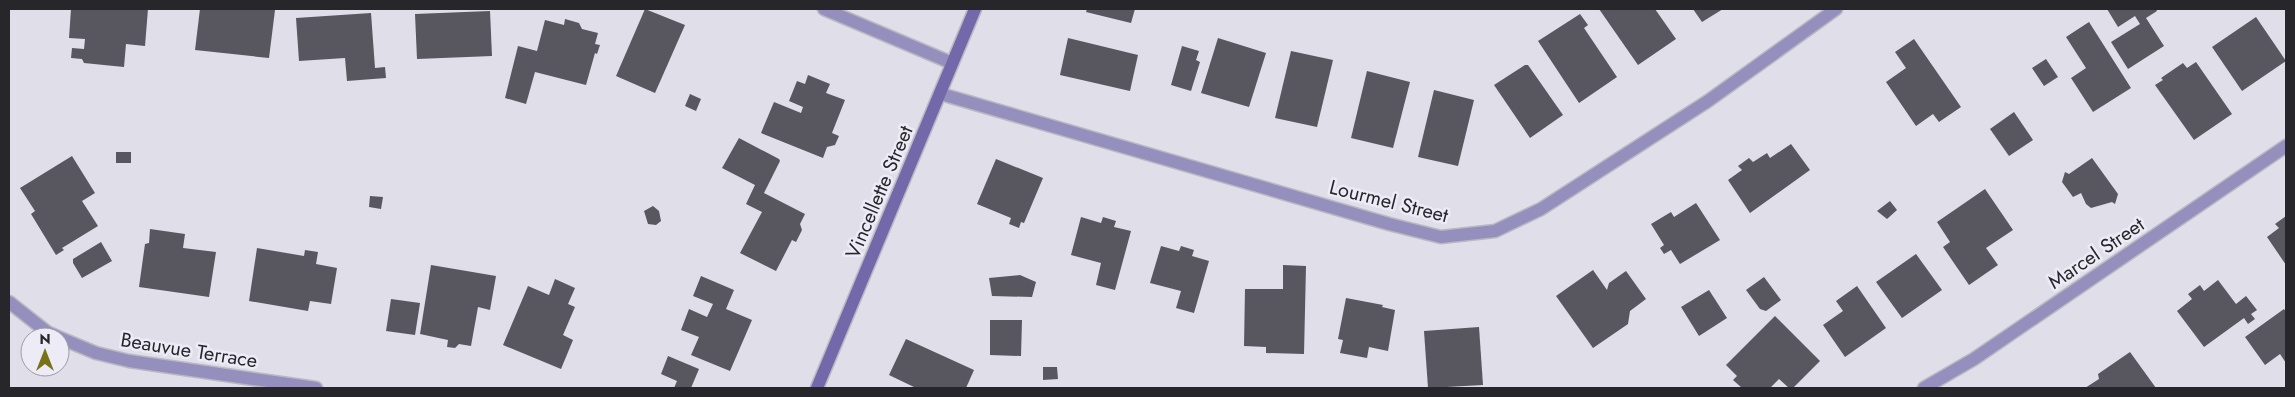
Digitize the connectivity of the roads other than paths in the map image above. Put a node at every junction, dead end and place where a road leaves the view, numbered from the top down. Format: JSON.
{"nodes":[{"id":1,"x":824,"y":9,"type":"edge"},
{"id":2,"x":975,"y":9,"type":"edge"},
{"id":3,"x":1836,"y":9,"type":"edge"},
{"id":4,"x":952,"y":63,"type":"junction"},
{"id":5,"x":941,"y":94,"type":"junction"},
{"id":6,"x":2286,"y":146,"type":"edge"},
{"id":7,"x":9,"y":302,"type":"edge"},
{"id":8,"x":40,"y":327,"type":"edge"},
{"id":9,"x":70,"y":342,"type":"edge"},
{"id":10,"x":316,"y":388,"type":"edge"},
{"id":11,"x":817,"y":388,"type":"edge"},
{"id":12,"x":1924,"y":388,"type":"edge"}],
"edges":[{"from":1,"to":4,"type":"street"},
{"from":2,"to":4,"type":"street","name":"Vincellette Street"},
{"from":3,"to":5,"type":"street","name":"Lourmel Street"},
{"from":4,"to":5,"type":"street","name":"Vincellette Street"},
{"from":5,"to":11,"type":"street","name":"Vincellette Street"},
{"from":6,"to":12,"type":"street","name":"Marcel Street"},
{"from":7,"to":8,"type":"street","name":"Beauvue Terrace"},
{"from":9,"to":10,"type":"street","name":"Beauvue Terrace"}]}
